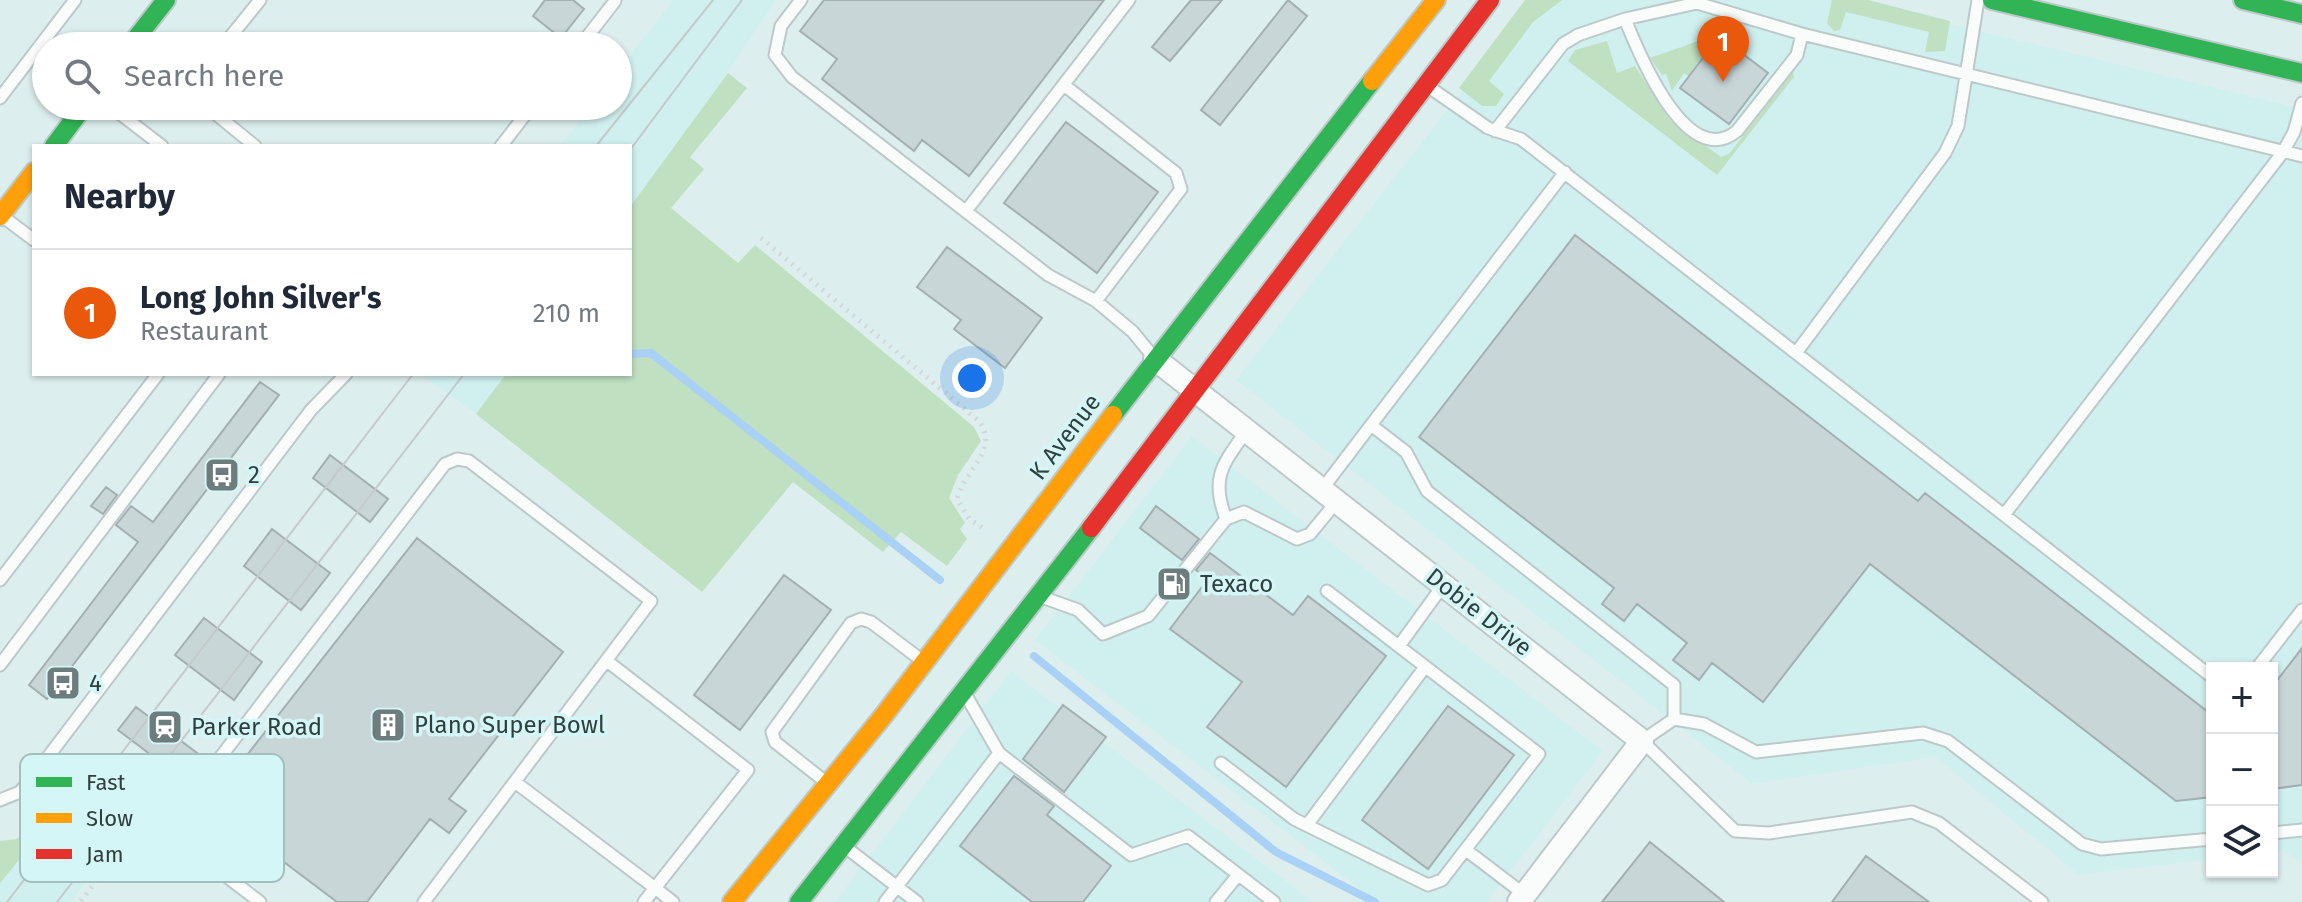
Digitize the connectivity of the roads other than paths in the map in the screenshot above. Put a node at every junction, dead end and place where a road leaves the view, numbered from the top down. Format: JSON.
{"nodes":[{"id":1,"x":75,"y":0,"type":"edge"},
{"id":2,"x":166,"y":0,"type":"edge"},
{"id":3,"x":260,"y":0,"type":"edge"},
{"id":4,"x":615,"y":0,"type":"edge"},
{"id":5,"x":801,"y":0,"type":"edge"},
{"id":6,"x":1129,"y":0,"type":"edge"},
{"id":7,"x":1436,"y":0,"type":"edge"},
{"id":8,"x":1490,"y":0,"type":"edge"},
{"id":9,"x":1978,"y":0,"type":"edge"},
{"id":10,"x":1992,"y":0,"type":"edge"},
{"id":11,"x":2243,"y":0,"type":"edge"},
{"id":12,"x":2302,"y":14,"type":"edge"},
{"id":13,"x":1625,"y":19,"type":"junction"},
{"id":14,"x":51,"y":32,"type":"edge"},
{"id":15,"x":141,"y":32,"type":"edge"},
{"id":16,"x":234,"y":32,"type":"edge"},
{"id":17,"x":591,"y":32,"type":"edge"},
{"id":18,"x":1802,"y":34,"type":"junction"},
{"id":19,"x":32,"y":56,"type":"edge"},
{"id":20,"x":2302,"y":73,"type":"edge"},
{"id":21,"x":1964,"y":74,"type":"junction"},
{"id":22,"x":1064,"y":85,"type":"junction"},
{"id":23,"x":1426,"y":85,"type":"junction"},
{"id":24,"x":0,"y":98,"type":"edge"},
{"id":25,"x":2302,"y":103,"type":"edge"},
{"id":26,"x":74,"y":120,"type":"edge"},
{"id":27,"x":128,"y":120,"type":"edge"},
{"id":28,"x":223,"y":120,"type":"edge"},
{"id":29,"x":521,"y":120,"type":"edge"},
{"id":30,"x":1495,"y":131,"type":"junction"},
{"id":31,"x":56,"y":144,"type":"edge"},
{"id":32,"x":159,"y":144,"type":"edge"},
{"id":33,"x":253,"y":144,"type":"edge"},
{"id":34,"x":503,"y":144,"type":"edge"},
{"id":35,"x":2283,"y":152,"type":"junction"},
{"id":36,"x":2302,"y":156,"type":"edge"},
{"id":37,"x":1565,"y":172,"type":"junction"},
{"id":38,"x":32,"y":175,"type":"edge"},
{"id":39,"x":966,"y":211,"type":"junction"},
{"id":40,"x":0,"y":216,"type":"edge"},
{"id":41,"x":32,"y":239,"type":"edge"},
{"id":42,"x":1096,"y":301,"type":"junction"},
{"id":43,"x":1796,"y":353,"type":"junction"},
{"id":44,"x":1155,"y":359,"type":"junction"},
{"id":45,"x":156,"y":376,"type":"edge"},
{"id":46,"x":217,"y":376,"type":"edge"},
{"id":47,"x":344,"y":376,"type":"edge"},
{"id":48,"x":1197,"y":392,"type":"junction"},
{"id":49,"x":1371,"y":425,"type":"junction"},
{"id":50,"x":1247,"y":430,"type":"junction"},
{"id":51,"x":1330,"y":494,"type":"junction"},
{"id":52,"x":2004,"y":515,"type":"junction"},
{"id":53,"x":1226,"y":519,"type":"junction"},
{"id":54,"x":0,"y":580,"type":"edge"},
{"id":55,"x":1444,"y":584,"type":"junction"},
{"id":56,"x":1327,"y":591,"type":"dead end"},
{"id":57,"x":1039,"y":596,"type":"junction"},
{"id":58,"x":2302,"y":610,"type":"edge"},
{"id":59,"x":1399,"y":646,"type":"junction"},
{"id":60,"x":607,"y":661,"type":"junction"},
{"id":61,"x":924,"y":662,"type":"junction"},
{"id":62,"x":2262,"y":662,"type":"edge"},
{"id":63,"x":0,"y":665,"type":"edge"},
{"id":64,"x":1425,"y":667,"type":"junction"},
{"id":65,"x":2206,"y":672,"type":"edge"},
{"id":66,"x":964,"y":692,"type":"junction"},
{"id":67,"x":1674,"y":719,"type":"junction"},
{"id":68,"x":1642,"y":741,"type":"junction"},
{"id":69,"x":999,"y":753,"type":"junction"},
{"id":70,"x":50,"y":754,"type":"edge"},
{"id":71,"x":223,"y":754,"type":"edge"},
{"id":72,"x":1221,"y":763,"type":"dead end"},
{"id":73,"x":515,"y":782,"type":"junction"},
{"id":74,"x":828,"y":784,"type":"junction"},
{"id":75,"x":20,"y":792,"type":"edge"},
{"id":76,"x":0,"y":800,"type":"edge"},
{"id":77,"x":1307,"y":825,"type":"junction"},
{"id":78,"x":2302,"y":830,"type":"edge"},
{"id":79,"x":2278,"y":832,"type":"edge"},
{"id":80,"x":2206,"y":840,"type":"edge"},
{"id":81,"x":844,"y":845,"type":"junction"},
{"id":82,"x":1466,"y":850,"type":"junction"},
{"id":83,"x":1238,"y":875,"type":"junction"},
{"id":84,"x":234,"y":882,"type":"edge"},
{"id":85,"x":897,"y":886,"type":"junction"},
{"id":86,"x":655,"y":888,"type":"junction"},
{"id":87,"x":1522,"y":899,"type":"edge"},
{"id":88,"x":426,"y":901,"type":"edge"},
{"id":89,"x":260,"y":902,"type":"edge"},
{"id":90,"x":644,"y":902,"type":"edge"},
{"id":91,"x":673,"y":902,"type":"edge"},
{"id":92,"x":732,"y":902,"type":"edge"},
{"id":93,"x":799,"y":902,"type":"edge"},
{"id":94,"x":885,"y":902,"type":"edge"},
{"id":95,"x":917,"y":902,"type":"edge"},
{"id":96,"x":1216,"y":902,"type":"edge"},
{"id":97,"x":1274,"y":902,"type":"edge"},
{"id":98,"x":2042,"y":902,"type":"edge"}],
"edges":[{"from":1,"to":14,"type":"lane"},
{"from":2,"to":15,"type":"main road"},
{"from":3,"to":16,"type":"lane"},
{"from":4,"to":17,"type":"lane"},
{"from":5,"to":39,"type":"lane"},
{"from":6,"to":22,"type":"lane"},
{"from":7,"to":44,"type":"main road","name":"K Avenue"},
{"from":8,"to":23,"type":"main road"},
{"from":9,"to":21,"type":"lane"},
{"from":10,"to":20,"type":"main road"},
{"from":11,"to":12,"type":"main road"},
{"from":13,"to":18,"type":"lane"},
{"from":13,"to":18,"type":"lane"},
{"from":13,"to":30,"type":"lane"},
{"from":18,"to":21,"type":"lane"},
{"from":19,"to":24,"type":"lane"},
{"from":21,"to":35,"type":"lane"},
{"from":21,"to":43,"type":"lane"},
{"from":22,"to":39,"type":"lane"},
{"from":22,"to":42,"type":"lane"},
{"from":23,"to":30,"type":"lane"},
{"from":23,"to":48,"type":"main road"},
{"from":25,"to":35,"type":"lane"},
{"from":26,"to":31,"type":"main road"},
{"from":27,"to":32,"type":"lane"},
{"from":28,"to":33,"type":"lane"},
{"from":29,"to":34,"type":"lane"},
{"from":30,"to":37,"type":"lane"},
{"from":35,"to":36,"type":"lane"},
{"from":35,"to":52,"type":"lane"},
{"from":37,"to":43,"type":"lane"},
{"from":37,"to":49,"type":"lane"},
{"from":38,"to":40,"type":"main road"},
{"from":39,"to":42,"type":"lane"},
{"from":40,"to":41,"type":"lane"},
{"from":42,"to":44,"type":"lane"},
{"from":43,"to":52,"type":"lane"},
{"from":44,"to":48,"type":"street","name":"Dobie Drive"},
{"from":44,"to":61,"type":"main road","name":"K Avenue"},
{"from":45,"to":54,"type":"lane"},
{"from":46,"to":63,"type":"lane"},
{"from":47,"to":70,"type":"lane"},
{"from":48,"to":50,"type":"street","name":"Dobie Drive"},
{"from":48,"to":57,"type":"main road"},
{"from":49,"to":51,"type":"lane"},
{"from":49,"to":67,"type":"lane"},
{"from":50,"to":51,"type":"street","name":"Dobie Drive"},
{"from":50,"to":53,"type":"lane"},
{"from":51,"to":53,"type":"lane"},
{"from":51,"to":55,"type":"street","name":"Dobie Drive"},
{"from":52,"to":65,"type":"lane"},
{"from":53,"to":57,"type":"lane"},
{"from":55,"to":59,"type":"lane"},
{"from":55,"to":68,"type":"street","name":"Dobie Drive"},
{"from":56,"to":59,"type":"lane"},
{"from":57,"to":66,"type":"main road"},
{"from":58,"to":62,"type":"lane"},
{"from":59,"to":64,"type":"lane"},
{"from":60,"to":71,"type":"lane"},
{"from":60,"to":73,"type":"lane"},
{"from":60,"to":86,"type":"lane"},
{"from":61,"to":66,"type":"main road"},
{"from":61,"to":74,"type":"main road","name":"K Avenue"},
{"from":61,"to":74,"type":"lane"},
{"from":64,"to":77,"type":"lane"},
{"from":64,"to":82,"type":"lane"},
{"from":66,"to":69,"type":"lane"},
{"from":66,"to":81,"type":"main road"},
{"from":67,"to":68,"type":"lane"},
{"from":67,"to":80,"type":"lane"},
{"from":68,"to":87,"type":"street"},
{"from":68,"to":98,"type":"lane"},
{"from":69,"to":83,"type":"lane"},
{"from":69,"to":85,"type":"lane"},
{"from":72,"to":77,"type":"lane"},
{"from":73,"to":86,"type":"lane"},
{"from":73,"to":88,"type":"lane"},
{"from":74,"to":92,"type":"main road","name":"K Avenue"},
{"from":75,"to":76,"type":"lane"},
{"from":77,"to":82,"type":"lane"},
{"from":78,"to":79,"type":"lane"},
{"from":81,"to":85,"type":"lane"},
{"from":81,"to":93,"type":"main road"},
{"from":82,"to":87,"type":"lane"},
{"from":83,"to":96,"type":"lane"},
{"from":83,"to":97,"type":"lane"},
{"from":84,"to":89,"type":"lane"},
{"from":85,"to":94,"type":"lane"},
{"from":85,"to":95,"type":"lane"},
{"from":86,"to":90,"type":"lane"},
{"from":86,"to":91,"type":"lane"}]}
